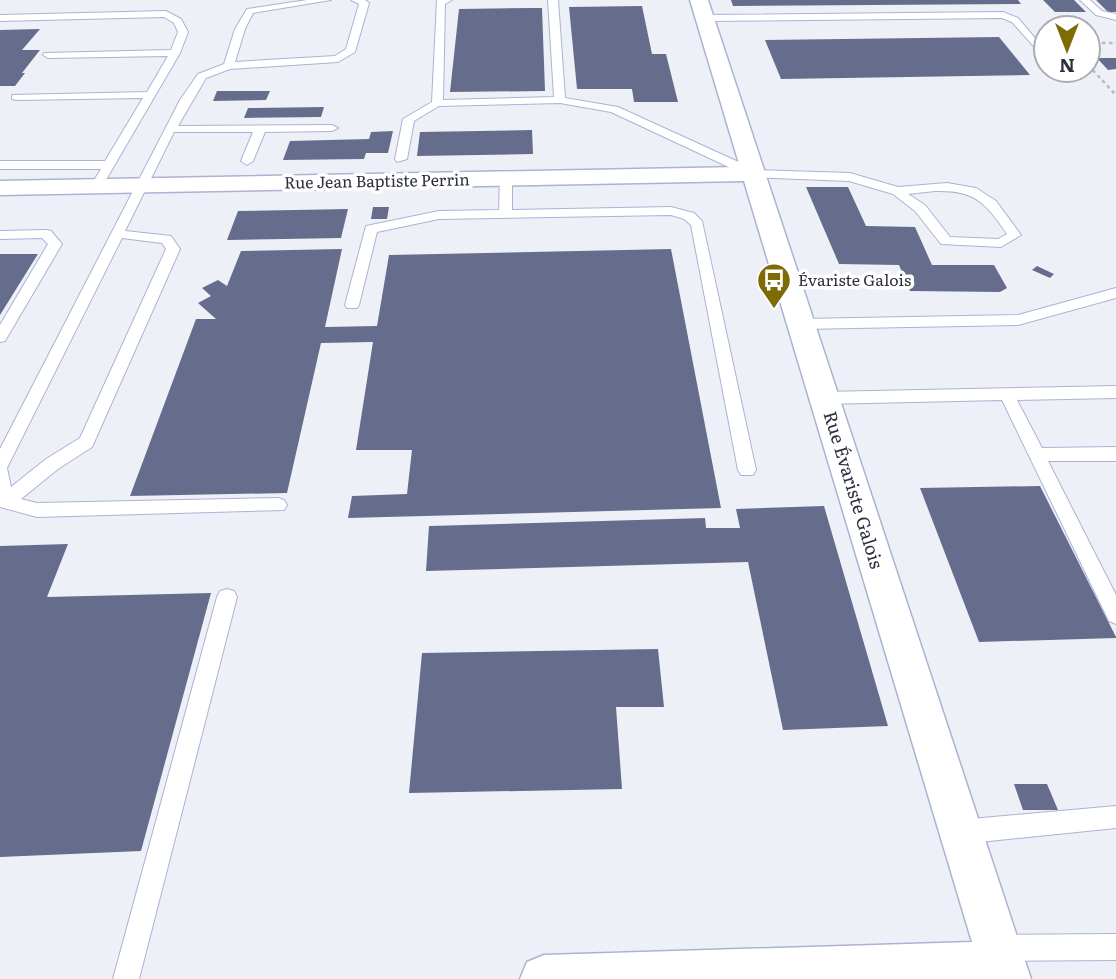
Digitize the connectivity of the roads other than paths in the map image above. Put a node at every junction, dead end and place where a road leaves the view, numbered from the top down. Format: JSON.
{"nodes":[{"id":1,"x":327,"y":0,"type":"edge"},
{"id":2,"x":356,"y":0,"type":"edge"},
{"id":3,"x":447,"y":0,"type":"edge"},
{"id":4,"x":553,"y":0,"type":"edge"},
{"id":5,"x":1085,"y":0,"type":"edge"},
{"id":6,"x":702,"y":9,"type":"edge"},
{"id":7,"x":1116,"y":17,"type":"edge"},
{"id":8,"x":0,"y":18,"type":"edge"},
{"id":9,"x":1032,"y":40,"type":"edge"},
{"id":10,"x":175,"y":53,"type":"junction"},
{"id":11,"x":48,"y":55,"type":"dead end"},
{"id":12,"x":229,"y":66,"type":"junction"},
{"id":13,"x":150,"y":96,"type":"junction"},
{"id":14,"x":16,"y":97,"type":"dead end"},
{"id":15,"x":561,"y":100,"type":"junction"},
{"id":16,"x":437,"y":103,"type":"junction"},
{"id":17,"x":332,"y":128,"type":"dead end"},
{"id":18,"x":170,"y":129,"type":"junction"},
{"id":19,"x":260,"y":129,"type":"junction"},
{"id":20,"x":401,"y":159,"type":"dead end"},
{"id":21,"x":247,"y":161,"type":"dead end"},
{"id":22,"x":109,"y":165,"type":"junction"},
{"id":23,"x":0,"y":166,"type":"edge"},
{"id":24,"x":754,"y":174,"type":"junction"},
{"id":25,"x":506,"y":178,"type":"junction"},
{"id":26,"x":141,"y":186,"type":"junction"},
{"id":27,"x":96,"y":187,"type":"junction"},
{"id":28,"x":0,"y":188,"type":"edge"},
{"id":29,"x":898,"y":191,"type":"junction"},
{"id":30,"x":505,"y":214,"type":"junction"},
{"id":31,"x":0,"y":234,"type":"edge"},
{"id":32,"x":117,"y":234,"type":"junction"},
{"id":33,"x":1116,"y":293,"type":"edge"},
{"id":34,"x":352,"y":305,"type":"dead end"},
{"id":35,"x":801,"y":324,"type":"junction"},
{"id":36,"x":0,"y":337,"type":"edge"},
{"id":37,"x":1116,"y":392,"type":"edge"},
{"id":38,"x":1007,"y":395,"type":"junction"},
{"id":39,"x":824,"y":398,"type":"junction"},
{"id":40,"x":1036,"y":454,"type":"junction"},
{"id":41,"x":1116,"y":454,"type":"edge"},
{"id":42,"x":0,"y":466,"type":"edge"},
{"id":43,"x":747,"y":470,"type":"dead end"},
{"id":44,"x":0,"y":471,"type":"edge"},
{"id":45,"x":5,"y":502,"type":"junction"},
{"id":46,"x":278,"y":505,"type":"dead end"},
{"id":47,"x":227,"y":597,"type":"dead end"},
{"id":48,"x":1116,"y":615,"type":"edge"},
{"id":49,"x":1116,"y":817,"type":"edge"},
{"id":50,"x":960,"y":832,"type":"junction"},
{"id":51,"x":1116,"y":947,"type":"edge"},
{"id":52,"x":1002,"y":964,"type":"edge"},
{"id":53,"x":644,"y":977,"type":"edge"},
{"id":54,"x":125,"y":979,"type":"edge"},
{"id":55,"x":544,"y":979,"type":"edge"}],
"edges":[{"from":1,"to":12,"type":"lane"},
{"from":2,"to":12,"type":"lane"},
{"from":3,"to":16,"type":"lane"},
{"from":4,"to":15,"type":"lane"},
{"from":5,"to":7,"type":"lane"},
{"from":6,"to":9,"type":"lane"},
{"from":6,"to":24,"type":"street","name":"Rue Évariste Galois"},
{"from":8,"to":10,"type":"lane"},
{"from":10,"to":11,"type":"lane"},
{"from":10,"to":13,"type":"lane"},
{"from":12,"to":18,"type":"lane"},
{"from":13,"to":14,"type":"lane"},
{"from":13,"to":22,"type":"lane"},
{"from":15,"to":16,"type":"lane"},
{"from":15,"to":24,"type":"lane"},
{"from":16,"to":20,"type":"lane"},
{"from":17,"to":19,"type":"lane"},
{"from":18,"to":19,"type":"lane"},
{"from":18,"to":26,"type":"lane"},
{"from":19,"to":21,"type":"lane"},
{"from":22,"to":23,"type":"lane"},
{"from":22,"to":27,"type":"lane"},
{"from":24,"to":25,"type":"street","name":"Rue Jean Baptiste Perrin"},
{"from":24,"to":29,"type":"lane"},
{"from":24,"to":35,"type":"street","name":"Rue Évariste Galois"},
{"from":25,"to":26,"type":"street","name":"Rue Jean Baptiste Perrin"},
{"from":25,"to":30,"type":"lane"},
{"from":26,"to":27,"type":"street","name":"Rue Jean Baptiste Perrin"},
{"from":26,"to":32,"type":"lane"},
{"from":27,"to":28,"type":"street","name":"Rue Jean Baptiste Perrin"},
{"from":29,"to":29,"type":"lane"},
{"from":30,"to":34,"type":"lane"},
{"from":30,"to":43,"type":"lane"},
{"from":31,"to":36,"type":"lane"},
{"from":32,"to":42,"type":"lane"},
{"from":32,"to":45,"type":"lane"},
{"from":33,"to":35,"type":"lane"},
{"from":35,"to":39,"type":"street","name":"Rue Évariste Galois"},
{"from":37,"to":38,"type":"lane"},
{"from":38,"to":39,"type":"lane"},
{"from":38,"to":40,"type":"lane"},
{"from":39,"to":50,"type":"street","name":"Rue Évariste Galois"},
{"from":40,"to":41,"type":"lane"},
{"from":40,"to":48,"type":"lane"},
{"from":44,"to":45,"type":"lane"},
{"from":45,"to":46,"type":"lane"},
{"from":47,"to":54,"type":"lane"},
{"from":49,"to":50,"type":"lane"},
{"from":50,"to":52,"type":"street","name":"Rue Évariste Galois"},
{"from":51,"to":52,"type":"lane"},
{"from":52,"to":53,"type":"street"},
{"from":53,"to":55,"type":"street"}]}
